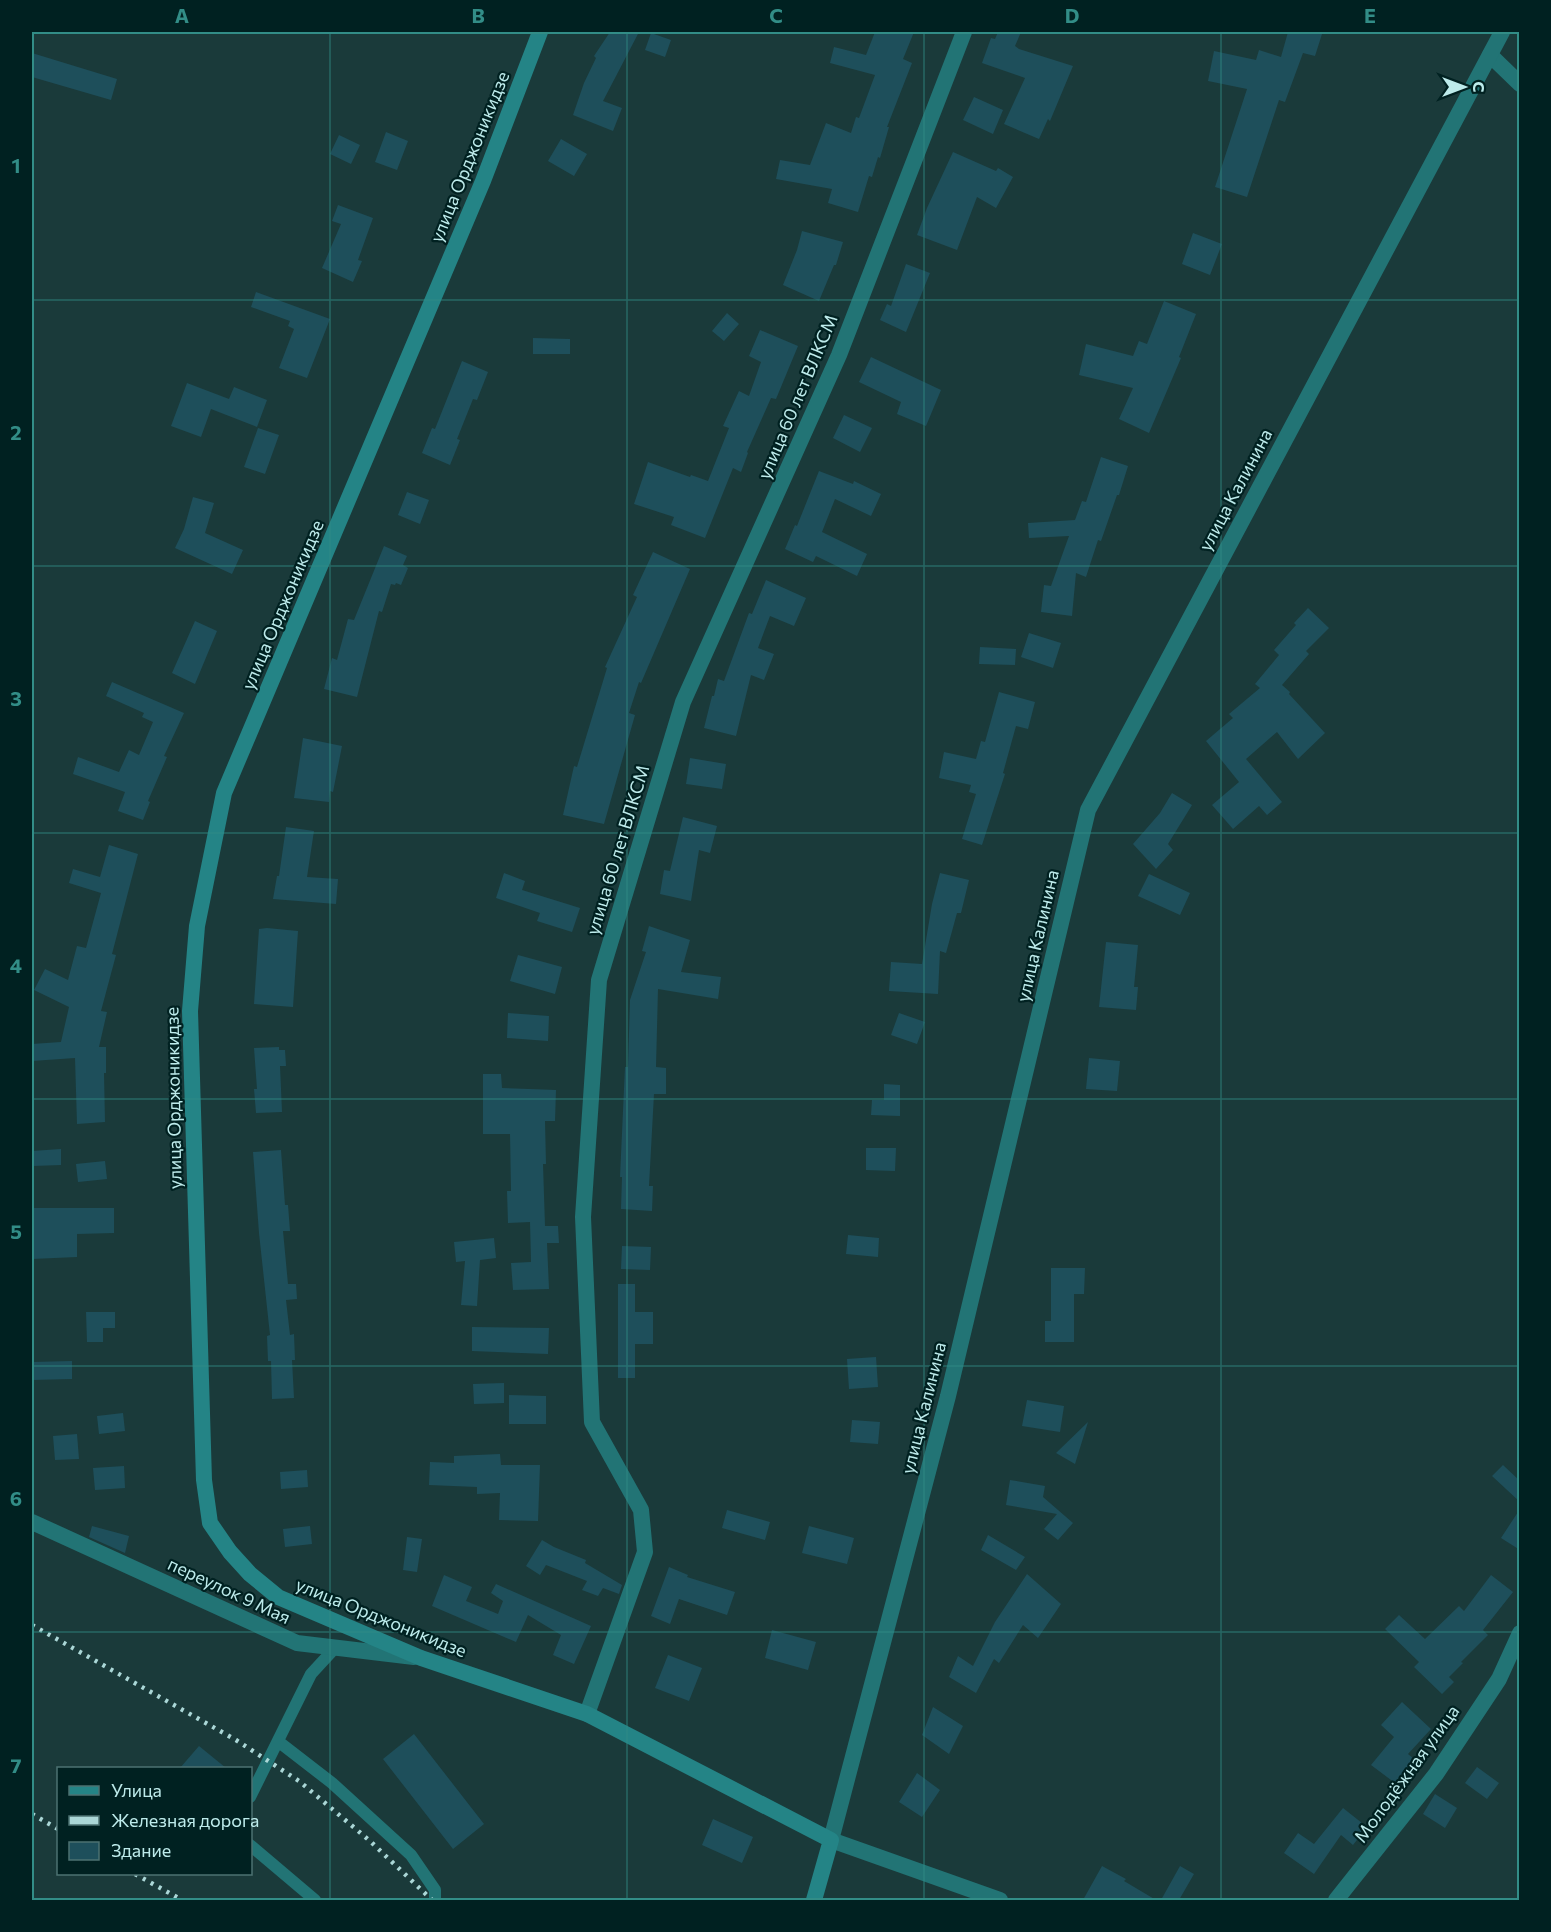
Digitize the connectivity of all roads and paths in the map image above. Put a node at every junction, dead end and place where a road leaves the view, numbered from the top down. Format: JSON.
{"nodes":[{"id":1,"x":540,"y":32,"type":"edge"},
{"id":2,"x":964,"y":32,"type":"edge"},
{"id":3,"x":1502,"y":32,"type":"edge"},
{"id":4,"x":1490,"y":55,"type":"junction"},
{"id":5,"x":1520,"y":84,"type":"edge"},
{"id":6,"x":32,"y":1522,"type":"edge"},
{"id":7,"x":1520,"y":1633,"type":"edge"},
{"id":8,"x":335,"y":1648,"type":"junction"},
{"id":9,"x":421,"y":1658,"type":"junction"},
{"id":10,"x":587,"y":1714,"type":"junction"},
{"id":11,"x":279,"y":1742,"type":"junction"},
{"id":12,"x":252,"y":1793,"type":"edge"},
{"id":13,"x":831,"y":1840,"type":"junction"},
{"id":14,"x":252,"y":1847,"type":"edge"},
{"id":15,"x":315,"y":1900,"type":"edge"},
{"id":16,"x":435,"y":1900,"type":"edge"},
{"id":17,"x":814,"y":1900,"type":"edge"},
{"id":18,"x":1000,"y":1900,"type":"edge"},
{"id":19,"x":1336,"y":1900,"type":"edge"}],
"edges":[{"from":1,"to":9,"type":"main road","name":"улица Орджоникидзе"},
{"from":2,"to":10,"type":"street","name":"улица 60 лет ВЛКСМ"},
{"from":3,"to":4,"type":"street","name":"улица Калинина"},
{"from":4,"to":5,"type":"street"},
{"from":4,"to":13,"type":"street","name":"улица Калинина"},
{"from":6,"to":8,"type":"street","name":"переулок 9 Мая"},
{"from":7,"to":19,"type":"street","name":"Молодёжная улица"},
{"from":8,"to":9,"type":"street","name":"переулок 9 Мая"},
{"from":8,"to":11,"type":"lane"},
{"from":9,"to":10,"type":"main road","name":"улица Орджоникидзе"},
{"from":10,"to":13,"type":"main road","name":"улица Орджоникидзе"},
{"from":11,"to":12,"type":"lane"},
{"from":11,"to":16,"type":"lane"},
{"from":13,"to":17,"type":"main road","name":"улица Калинина"},
{"from":13,"to":18,"type":"street"},
{"from":14,"to":15,"type":"lane"}]}
